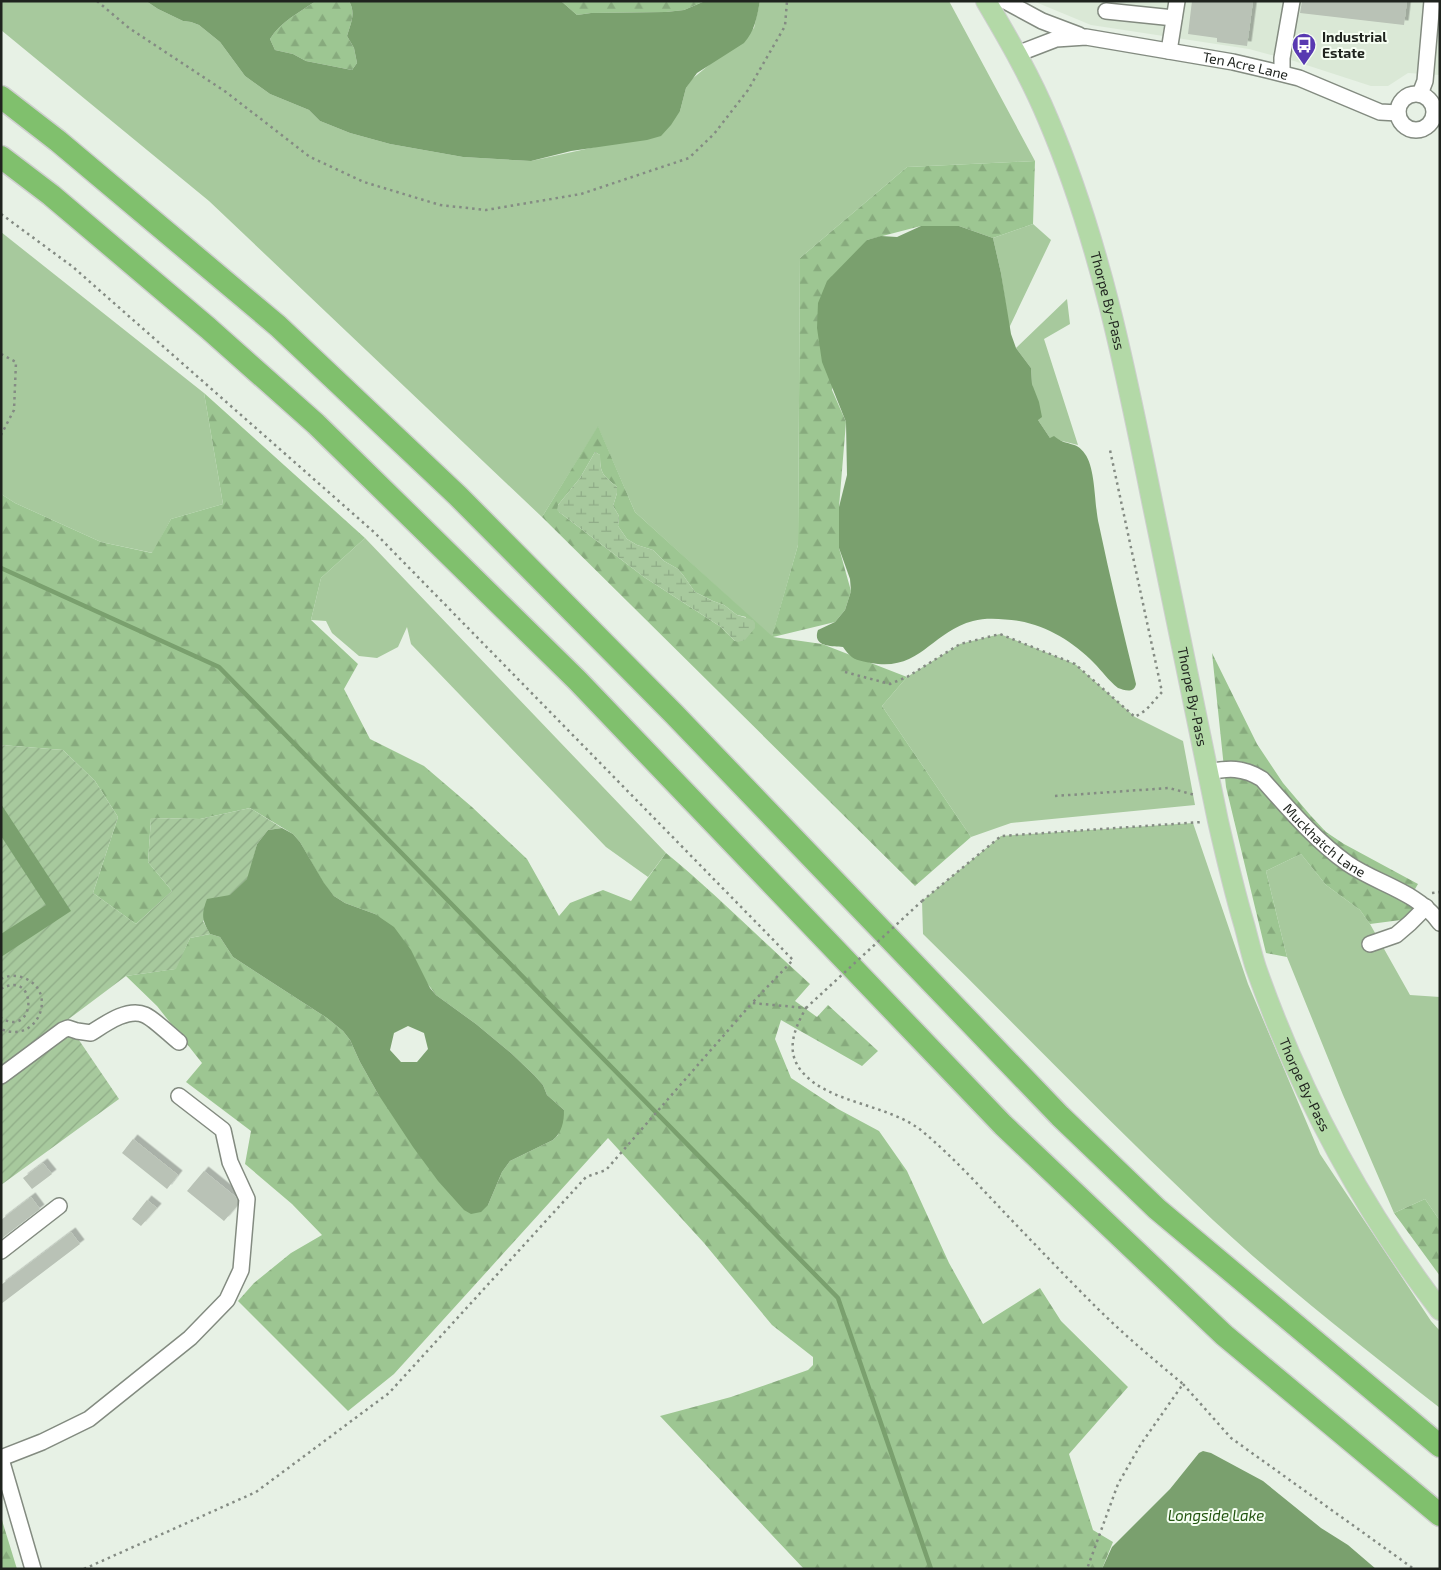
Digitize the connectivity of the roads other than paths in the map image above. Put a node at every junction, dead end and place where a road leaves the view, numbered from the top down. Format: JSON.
{"nodes":[{"id":1,"x":986,"y":1,"type":"edge"},
{"id":2,"x":1006,"y":1,"type":"edge"},
{"id":3,"x":1177,"y":1,"type":"edge"},
{"id":4,"x":1292,"y":1,"type":"edge"},
{"id":5,"x":1432,"y":1,"type":"edge"},
{"id":6,"x":1106,"y":11,"type":"dead end"},
{"id":7,"x":1174,"y":18,"type":"junction"},
{"id":8,"x":1086,"y":37,"type":"junction"},
{"id":9,"x":1169,"y":51,"type":"junction"},
{"id":10,"x":1017,"y":54,"type":"junction"},
{"id":11,"x":1282,"y":74,"type":"junction"},
{"id":12,"x":1420,"y":94,"type":"junction"},
{"id":13,"x":1,"y":97,"type":"edge"},
{"id":14,"x":1398,"y":113,"type":"junction"},
{"id":15,"x":1436,"y":122,"type":"edge"},
{"id":16,"x":1,"y":157,"type":"edge"},
{"id":17,"x":1208,"y":772,"type":"junction"},
{"id":18,"x":1434,"y":916,"type":"edge"},
{"id":19,"x":1370,"y":944,"type":"dead end"},
{"id":20,"x":179,"y":1042,"type":"dead end"},
{"id":21,"x":1,"y":1076,"type":"edge"},
{"id":22,"x":179,"y":1096,"type":"dead end"},
{"id":23,"x":59,"y":1206,"type":"dead end"},
{"id":24,"x":1,"y":1251,"type":"edge"},
{"id":25,"x":1440,"y":1310,"type":"edge"},
{"id":26,"x":1440,"y":1446,"type":"edge"},
{"id":27,"x":1,"y":1458,"type":"edge"},
{"id":28,"x":1440,"y":1515,"type":"edge"},
{"id":29,"x":33,"y":1569,"type":"edge"}],
"edges":[{"from":1,"to":10,"type":"main road","name":"Thorpe By-Pass"},
{"from":2,"to":8,"type":"street","name":"Ten Acre Lane"},
{"from":3,"to":7,"type":"street"},
{"from":4,"to":11,"type":"street"},
{"from":5,"to":12,"type":"street"},
{"from":6,"to":7,"type":"street"},
{"from":7,"to":9,"type":"street"},
{"from":8,"to":9,"type":"street","name":"Ten Acre Lane"},
{"from":8,"to":10,"type":"street","name":"Ten Acre Lane"},
{"from":9,"to":11,"type":"street","name":"Ten Acre Lane"},
{"from":10,"to":17,"type":"main road","name":"Thorpe By-Pass"},
{"from":11,"to":14,"type":"street","name":"Ten Acre Lane"},
{"from":12,"to":14,"type":"street"},
{"from":12,"to":15,"type":"street"},
{"from":13,"to":26,"type":"highway"},
{"from":14,"to":15,"type":"street"},
{"from":16,"to":28,"type":"highway"},
{"from":17,"to":18,"type":"street","name":"Muckhatch Lane"},
{"from":17,"to":25,"type":"main road","name":"Thorpe By-Pass"},
{"from":18,"to":19,"type":"street"},
{"from":20,"to":21,"type":"street"},
{"from":22,"to":27,"type":"street"},
{"from":23,"to":24,"type":"street"},
{"from":27,"to":29,"type":"street"}]}
